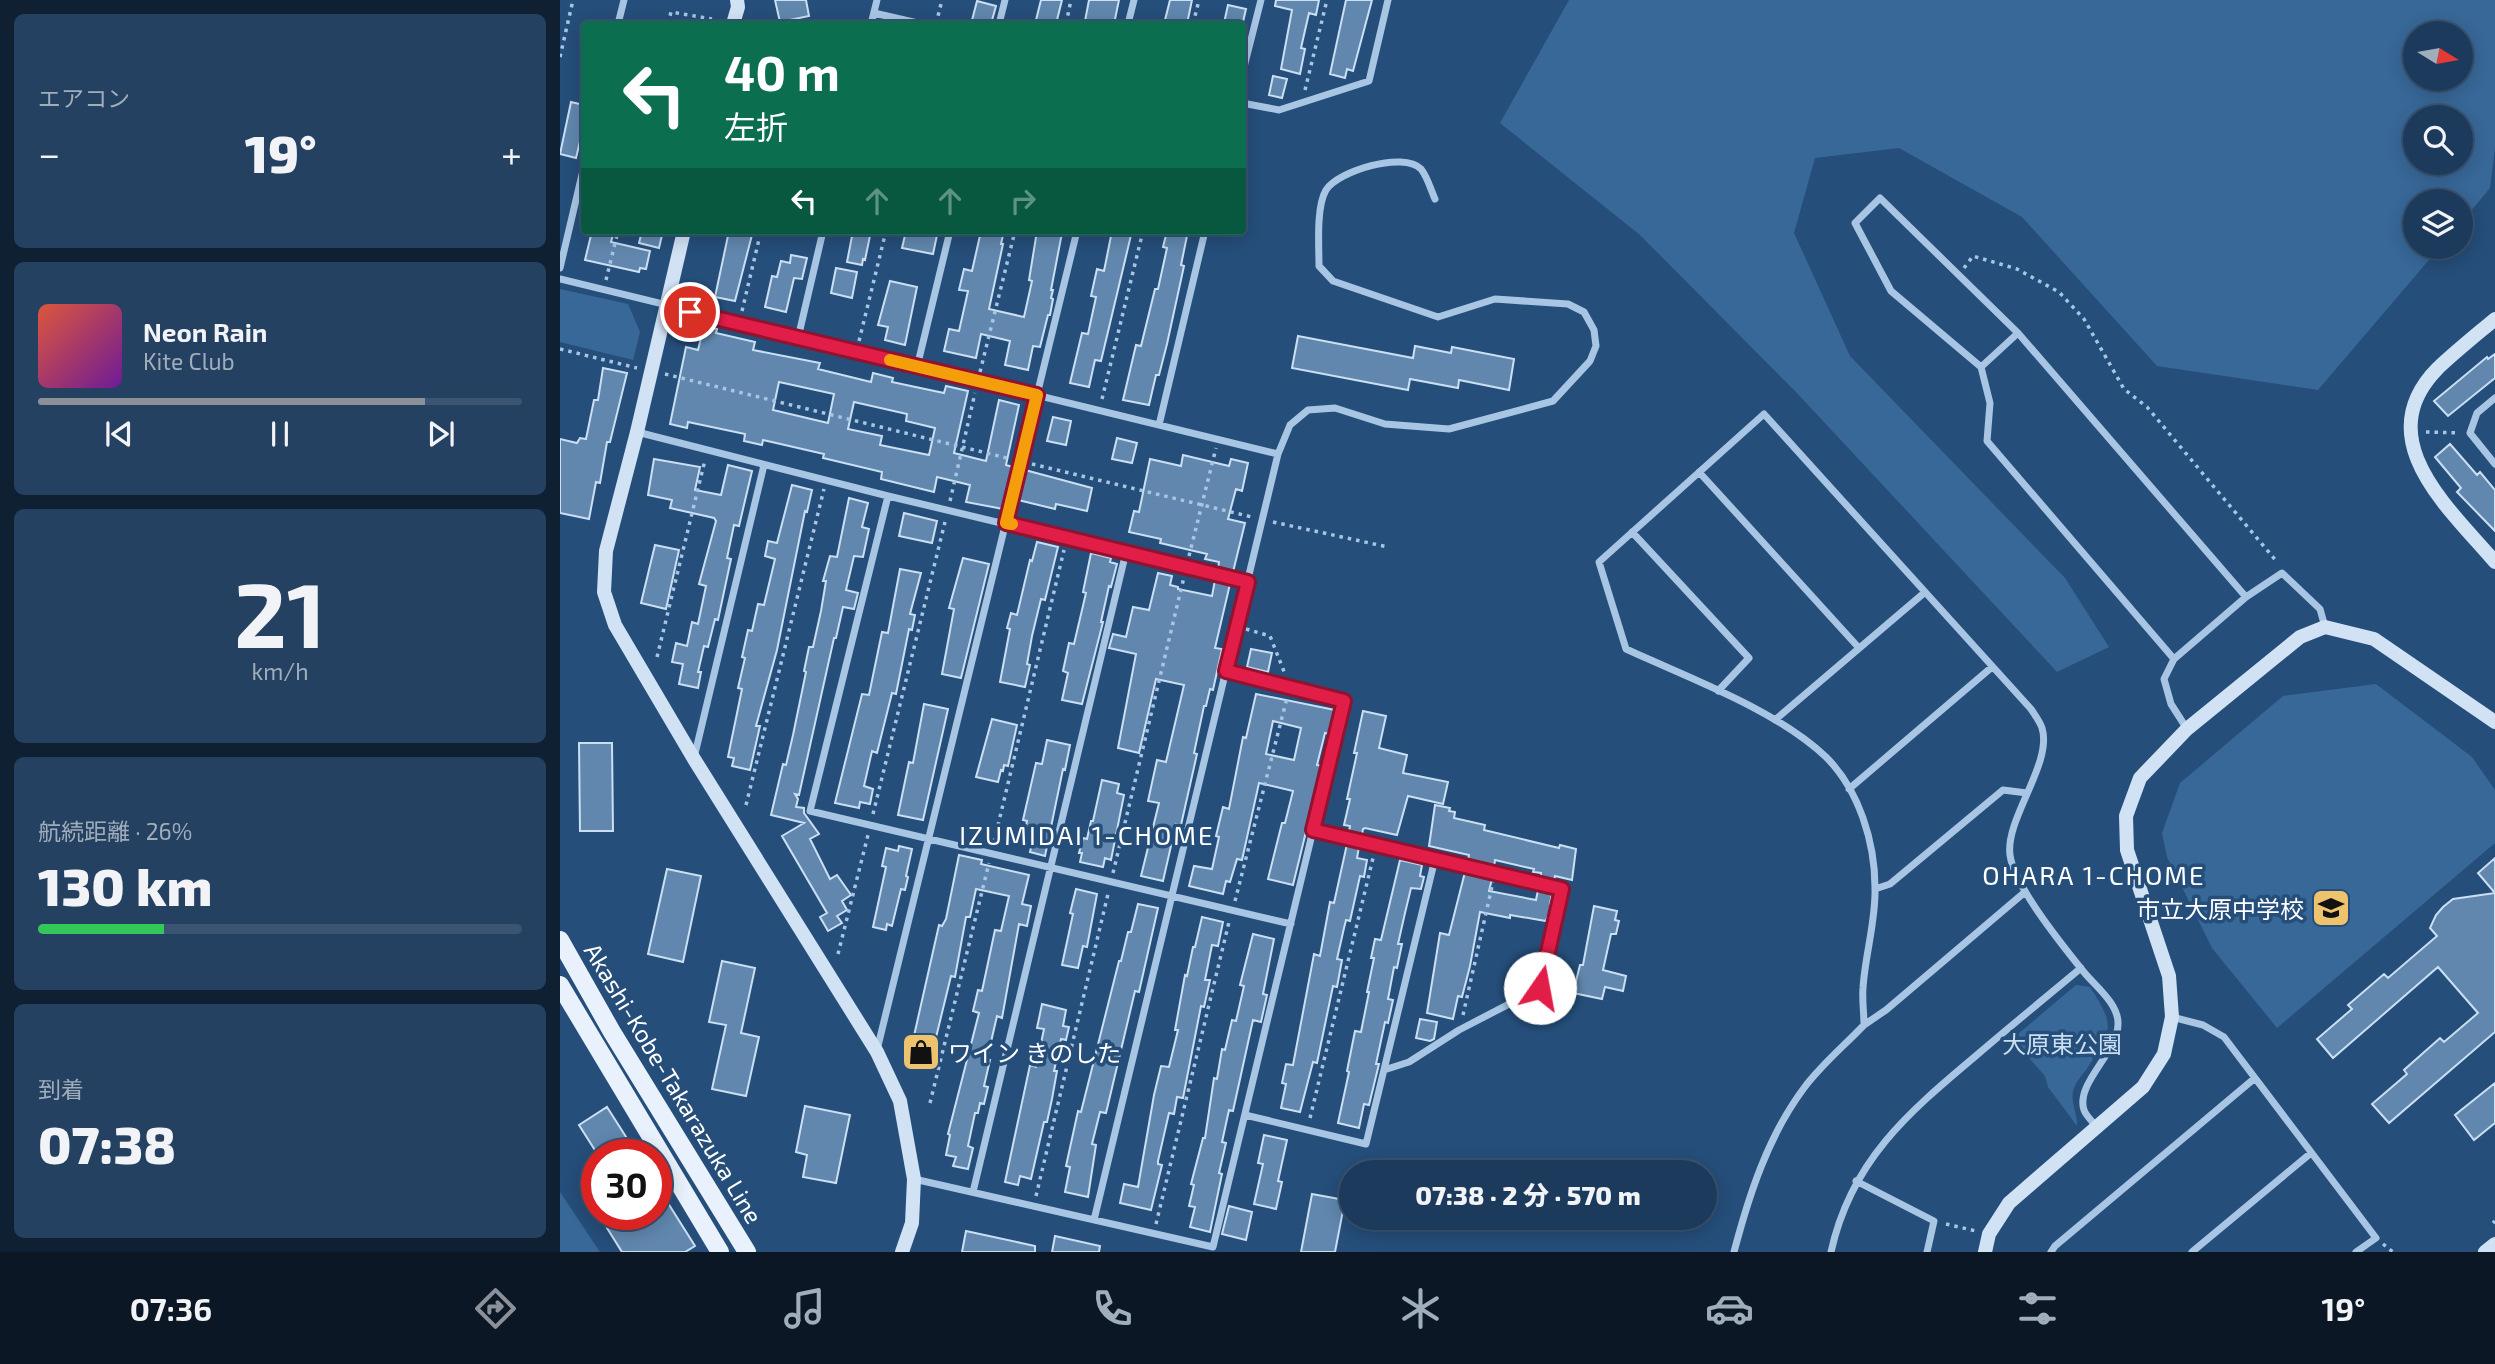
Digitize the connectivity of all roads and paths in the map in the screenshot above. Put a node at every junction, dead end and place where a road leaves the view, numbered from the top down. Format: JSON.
{"nodes":[{"id":1,"x":573,"y":0,"type":"edge"},
{"id":2,"x":624,"y":0,"type":"edge"},
{"id":3,"x":737,"y":0,"type":"edge"},
{"id":4,"x":877,"y":0,"type":"edge"},
{"id":5,"x":942,"y":0,"type":"edge"},
{"id":6,"x":1005,"y":0,"type":"edge"},
{"id":7,"x":1071,"y":0,"type":"edge"},
{"id":8,"x":1134,"y":0,"type":"edge"},
{"id":9,"x":1199,"y":0,"type":"edge"},
{"id":10,"x":1261,"y":0,"type":"edge"},
{"id":11,"x":1327,"y":0,"type":"edge"},
{"id":12,"x":1388,"y":0,"type":"edge"},
{"id":13,"x":874,"y":13,"type":"junction"},
{"id":14,"x":712,"y":19,"type":"dead end"},
{"id":15,"x":619,"y":21,"type":"edge"},
{"id":16,"x":669,"y":21,"type":"edge"},
{"id":17,"x":734,"y":21,"type":"edge"},
{"id":18,"x":872,"y":21,"type":"edge"},
{"id":19,"x":909,"y":21,"type":"edge"},
{"id":20,"x":937,"y":21,"type":"edge"},
{"id":21,"x":1000,"y":21,"type":"edge"},
{"id":22,"x":1067,"y":21,"type":"edge"},
{"id":23,"x":1129,"y":21,"type":"edge"},
{"id":24,"x":1194,"y":21,"type":"edge"},
{"id":25,"x":560,"y":57,"type":"edge"},
{"id":26,"x":1246,"y":59,"type":"edge"},
{"id":27,"x":1301,"y":103,"type":"junction"},
{"id":28,"x":1246,"y":104,"type":"edge"},
{"id":29,"x":581,"y":179,"type":"edge"},
{"id":30,"x":1435,"y":198,"type":"dead end"},
{"id":31,"x":617,"y":235,"type":"edge"},
{"id":32,"x":683,"y":235,"type":"edge"},
{"id":33,"x":760,"y":235,"type":"edge"},
{"id":34,"x":822,"y":235,"type":"edge"},
{"id":35,"x":885,"y":235,"type":"edge"},
{"id":36,"x":949,"y":235,"type":"edge"},
{"id":37,"x":1014,"y":235,"type":"edge"},
{"id":38,"x":1076,"y":235,"type":"edge"},
{"id":39,"x":1142,"y":235,"type":"edge"},
{"id":40,"x":1204,"y":235,"type":"edge"},
{"id":41,"x":560,"y":268,"type":"edge"},
{"id":42,"x":1959,"y":275,"type":"junction"},
{"id":43,"x":560,"y":279,"type":"edge"},
{"id":44,"x":604,"y":290,"type":"junction"},
{"id":45,"x":666,"y":306,"type":"junction"},
{"id":46,"x":2495,"y":319,"type":"edge"},
{"id":47,"x":739,"y":324,"type":"junction"},
{"id":48,"x":2018,"y":333,"type":"junction"},
{"id":49,"x":798,"y":338,"type":"junction"},
{"id":50,"x":560,"y":349,"type":"edge"},
{"id":51,"x":857,"y":352,"type":"junction"},
{"id":52,"x":917,"y":366,"type":"junction"},
{"id":53,"x":1981,"y":367,"type":"junction"},
{"id":54,"x":651,"y":371,"type":"junction"},
{"id":55,"x":978,"y":381,"type":"junction"},
{"id":56,"x":1037,"y":395,"type":"junction"},
{"id":57,"x":2495,"y":398,"type":"edge"},
{"id":58,"x":1099,"y":410,"type":"junction"},
{"id":59,"x":1159,"y":425,"type":"junction"},
{"id":60,"x":2410,"y":431,"type":"junction"},
{"id":61,"x":637,"y":432,"type":"junction"},
{"id":62,"x":2470,"y":433,"type":"junction"},
{"id":63,"x":1218,"y":439,"type":"junction"},
{"id":64,"x":962,"y":447,"type":"junction"},
{"id":65,"x":708,"y":451,"type":"junction"},
{"id":66,"x":1278,"y":454,"type":"junction"},
{"id":67,"x":1021,"y":462,"type":"junction"},
{"id":68,"x":764,"y":464,"type":"junction"},
{"id":69,"x":2495,"y":464,"type":"edge"},
{"id":70,"x":1699,"y":472,"type":"junction"},
{"id":71,"x":826,"y":481,"type":"junction"},
{"id":72,"x":888,"y":496,"type":"junction"},
{"id":73,"x":1202,"y":505,"type":"junction"},
{"id":74,"x":948,"y":510,"type":"junction"},
{"id":75,"x":1263,"y":520,"type":"junction"},
{"id":76,"x":1006,"y":523,"type":"junction"},
{"id":77,"x":1632,"y":532,"type":"junction"},
{"id":78,"x":1067,"y":537,"type":"junction"},
{"id":79,"x":1388,"y":547,"type":"dead end"},
{"id":80,"x":1126,"y":552,"type":"junction"},
{"id":81,"x":2495,"y":562,"type":"edge"},
{"id":82,"x":1186,"y":567,"type":"junction"},
{"id":83,"x":2282,"y":573,"type":"junction"},
{"id":84,"x":1248,"y":582,"type":"junction"},
{"id":85,"x":1924,"y":593,"type":"junction"},
{"id":86,"x":2246,"y":597,"type":"junction"},
{"id":87,"x":2325,"y":627,"type":"junction"},
{"id":88,"x":1859,"y":648,"type":"junction"},
{"id":89,"x":657,"y":657,"type":"dead end"},
{"id":90,"x":2174,"y":660,"type":"junction"},
{"id":91,"x":1992,"y":667,"type":"junction"},
{"id":92,"x":1226,"y":671,"type":"junction"},
{"id":93,"x":1718,"y":691,"type":"junction"},
{"id":94,"x":1775,"y":720,"type":"junction"},
{"id":95,"x":2495,"y":722,"type":"edge"},
{"id":96,"x":2187,"y":729,"type":"junction"},
{"id":97,"x":694,"y":759,"type":"junction"},
{"id":98,"x":1849,"y":789,"type":"junction"},
{"id":99,"x":2027,"y":793,"type":"junction"},
{"id":100,"x":746,"y":805,"type":"dead end"},
{"id":101,"x":870,"y":825,"type":"junction"},
{"id":102,"x":1313,"y":830,"type":"junction"},
{"id":103,"x":929,"y":839,"type":"junction"},
{"id":104,"x":1376,"y":845,"type":"junction"},
{"id":105,"x":991,"y":853,"type":"junction"},
{"id":106,"x":1435,"y":859,"type":"junction"},
{"id":107,"x":1051,"y":867,"type":"junction"},
{"id":108,"x":1495,"y":873,"type":"junction"},
{"id":109,"x":1111,"y":882,"type":"junction"},
{"id":110,"x":1875,"y":889,"type":"junction"},
{"id":111,"x":2025,"y":892,"type":"junction"},
{"id":112,"x":1172,"y":896,"type":"junction"},
{"id":113,"x":1291,"y":924,"type":"junction"},
{"id":114,"x":560,"y":940,"type":"edge"},
{"id":115,"x":838,"y":954,"type":"dead end"},
{"id":116,"x":2081,"y":968,"type":"junction"},
{"id":117,"x":560,"y":985,"type":"edge"},
{"id":118,"x":2172,"y":1017,"type":"junction"},
{"id":119,"x":1864,"y":1025,"type":"junction"},
{"id":120,"x":1459,"y":1030,"type":"junction"},
{"id":121,"x":877,"y":1052,"type":"junction"},
{"id":122,"x":1384,"y":1069,"type":"junction"},
{"id":123,"x":2255,"y":1079,"type":"junction"},
{"id":124,"x":930,"y":1102,"type":"dead end"},
{"id":125,"x":1245,"y":1115,"type":"junction"},
{"id":126,"x":2097,"y":1127,"type":"junction"},
{"id":127,"x":1307,"y":1130,"type":"junction"},
{"id":128,"x":2311,"y":1153,"type":"junction"},
{"id":129,"x":914,"y":1179,"type":"junction"},
{"id":130,"x":1856,"y":1181,"type":"junction"},
{"id":131,"x":973,"y":1192,"type":"junction"},
{"id":132,"x":1034,"y":1206,"type":"junction"},
{"id":133,"x":1094,"y":1220,"type":"junction"},
{"id":134,"x":1934,"y":1221,"type":"junction"},
{"id":135,"x":1989,"y":1234,"type":"junction"},
{"id":136,"x":2495,"y":1244,"type":"edge"},
{"id":137,"x":720,"y":1252,"type":"edge"},
{"id":138,"x":747,"y":1252,"type":"edge"},
{"id":139,"x":902,"y":1252,"type":"edge"},
{"id":140,"x":1734,"y":1252,"type":"edge"},
{"id":141,"x":1831,"y":1252,"type":"edge"},
{"id":142,"x":1927,"y":1252,"type":"edge"},
{"id":143,"x":1984,"y":1252,"type":"edge"},
{"id":144,"x":2051,"y":1252,"type":"edge"},
{"id":145,"x":2192,"y":1252,"type":"edge"},
{"id":146,"x":2356,"y":1252,"type":"edge"},
{"id":147,"x":2485,"y":1252,"type":"edge"}],
"edges":[{"from":1,"to":25,"type":"path"},
{"from":2,"to":15,"type":"street"},
{"from":3,"to":17,"type":"street"},
{"from":4,"to":13,"type":"street"},
{"from":5,"to":20,"type":"path"},
{"from":6,"to":21,"type":"street"},
{"from":7,"to":22,"type":"path"},
{"from":8,"to":23,"type":"street"},
{"from":9,"to":24,"type":"path"},
{"from":10,"to":26,"type":"street"},
{"from":11,"to":27,"type":"path"},
{"from":12,"to":27,"type":"street"},
{"from":13,"to":18,"type":"street"},
{"from":13,"to":19,"type":"street"},
{"from":14,"to":16,"type":"path"},
{"from":27,"to":28,"type":"street"},
{"from":29,"to":41,"type":"street"},
{"from":30,"to":66,"type":"street"},
{"from":31,"to":44,"type":"path"},
{"from":32,"to":45,"type":"street"},
{"from":33,"to":47,"type":"path"},
{"from":34,"to":49,"type":"street"},
{"from":35,"to":51,"type":"path"},
{"from":36,"to":52,"type":"street"},
{"from":37,"to":55,"type":"path"},
{"from":38,"to":56,"type":"street"},
{"from":39,"to":58,"type":"path"},
{"from":40,"to":59,"type":"street"},
{"from":42,"to":48,"type":"street"},
{"from":42,"to":53,"type":"street"},
{"from":42,"to":83,"type":"path"},
{"from":43,"to":44,"type":"street"},
{"from":44,"to":45,"type":"street"},
{"from":45,"to":47,"type":"street"},
{"from":45,"to":54,"type":"street"},
{"from":46,"to":60,"type":"street"},
{"from":47,"to":49,"type":"street"},
{"from":48,"to":53,"type":"street"},
{"from":48,"to":86,"type":"street"},
{"from":49,"to":51,"type":"street"},
{"from":50,"to":54,"type":"path"},
{"from":51,"to":52,"type":"street"},
{"from":52,"to":55,"type":"street"},
{"from":53,"to":90,"type":"street"},
{"from":54,"to":61,"type":"street"},
{"from":54,"to":64,"type":"path"},
{"from":55,"to":56,"type":"street"},
{"from":55,"to":64,"type":"path"},
{"from":56,"to":58,"type":"street"},
{"from":56,"to":67,"type":"street"},
{"from":57,"to":62,"type":"street"},
{"from":58,"to":59,"type":"street"},
{"from":59,"to":63,"type":"street"},
{"from":60,"to":62,"type":"path"},
{"from":60,"to":81,"type":"street"},
{"from":61,"to":65,"type":"street"},
{"from":61,"to":97,"type":"street"},
{"from":62,"to":69,"type":"street"},
{"from":63,"to":66,"type":"street"},
{"from":63,"to":73,"type":"path"},
{"from":64,"to":67,"type":"path"},
{"from":64,"to":74,"type":"path"},
{"from":65,"to":68,"type":"street"},
{"from":65,"to":89,"type":"path"},
{"from":66,"to":75,"type":"street"},
{"from":67,"to":73,"type":"path"},
{"from":67,"to":76,"type":"street"},
{"from":68,"to":71,"type":"street"},
{"from":68,"to":97,"type":"street"},
{"from":70,"to":77,"type":"street"},
{"from":70,"to":85,"type":"street"},
{"from":70,"to":88,"type":"street"},
{"from":71,"to":72,"type":"street"},
{"from":71,"to":100,"type":"path"},
{"from":72,"to":74,"type":"street"},
{"from":72,"to":101,"type":"street"},
{"from":73,"to":75,"type":"path"},
{"from":73,"to":82,"type":"path"},
{"from":74,"to":76,"type":"street"},
{"from":74,"to":101,"type":"path"},
{"from":75,"to":79,"type":"path"},
{"from":75,"to":84,"type":"street"},
{"from":76,"to":78,"type":"street"},
{"from":76,"to":103,"type":"street"},
{"from":77,"to":93,"type":"street"},
{"from":77,"to":93,"type":"street"},
{"from":78,"to":80,"type":"street"},
{"from":78,"to":105,"type":"path"},
{"from":80,"to":82,"type":"street"},
{"from":80,"to":107,"type":"street"},
{"from":82,"to":84,"type":"street"},
{"from":82,"to":109,"type":"path"},
{"from":83,"to":86,"type":"street"},
{"from":83,"to":87,"type":"street"},
{"from":84,"to":92,"type":"street"},
{"from":85,"to":88,"type":"street"},
{"from":85,"to":91,"type":"street"},
{"from":86,"to":90,"type":"street"},
{"from":87,"to":95,"type":"street"},
{"from":87,"to":96,"type":"street"},
{"from":88,"to":94,"type":"street"},
{"from":90,"to":96,"type":"street"},
{"from":91,"to":98,"type":"street"},
{"from":91,"to":99,"type":"street"},
{"from":92,"to":102,"type":"street"},
{"from":92,"to":112,"type":"street"},
{"from":93,"to":94,"type":"street"},
{"from":94,"to":98,"type":"street"},
{"from":96,"to":118,"type":"street"},
{"from":97,"to":121,"type":"street"},
{"from":98,"to":110,"type":"street"},
{"from":99,"to":110,"type":"street"},
{"from":99,"to":111,"type":"street"},
{"from":101,"to":103,"type":"street"},
{"from":101,"to":115,"type":"path"},
{"from":102,"to":104,"type":"street"},
{"from":102,"to":113,"type":"street"},
{"from":103,"to":105,"type":"street"},
{"from":103,"to":121,"type":"street"},
{"from":104,"to":106,"type":"street"},
{"from":104,"to":127,"type":"path"},
{"from":105,"to":107,"type":"street"},
{"from":105,"to":124,"type":"path"},
{"from":106,"to":108,"type":"street"},
{"from":106,"to":122,"type":"street"},
{"from":107,"to":109,"type":"street"},
{"from":107,"to":131,"type":"street"},
{"from":108,"to":120,"type":"path"},
{"from":108,"to":120,"type":"street"},
{"from":109,"to":112,"type":"street"},
{"from":109,"to":132,"type":"path"},
{"from":110,"to":119,"type":"street"},
{"from":111,"to":116,"type":"street"},
{"from":111,"to":119,"type":"street"},
{"from":112,"to":113,"type":"street"},
{"from":112,"to":133,"type":"street"},
{"from":113,"to":125,"type":"street"},
{"from":114,"to":138,"type":"main road","name":"Akashi-Kobe-Takarazuka Line"},
{"from":116,"to":126,"type":"street"},
{"from":116,"to":130,"type":"street"},
{"from":117,"to":137,"type":"main road","name":"Akashi-Kobe-Takarazuka Line"},
{"from":118,"to":123,"type":"street"},
{"from":118,"to":126,"type":"street"},
{"from":119,"to":140,"type":"street"},
{"from":120,"to":122,"type":"street"},
{"from":121,"to":129,"type":"street"},
{"from":122,"to":127,"type":"street"},
{"from":123,"to":128,"type":"street"},
{"from":123,"to":144,"type":"street"},
{"from":125,"to":127,"type":"street"},
{"from":125,"to":133,"type":"street"},
{"from":126,"to":135,"type":"street"},
{"from":128,"to":145,"type":"street"},
{"from":128,"to":146,"type":"street"},
{"from":129,"to":131,"type":"street"},
{"from":129,"to":139,"type":"street"},
{"from":130,"to":134,"type":"street"},
{"from":130,"to":141,"type":"street"},
{"from":131,"to":132,"type":"street"},
{"from":132,"to":133,"type":"street"},
{"from":134,"to":135,"type":"path"},
{"from":134,"to":142,"type":"street"},
{"from":135,"to":143,"type":"street"},
{"from":136,"to":147,"type":"street"}]}
